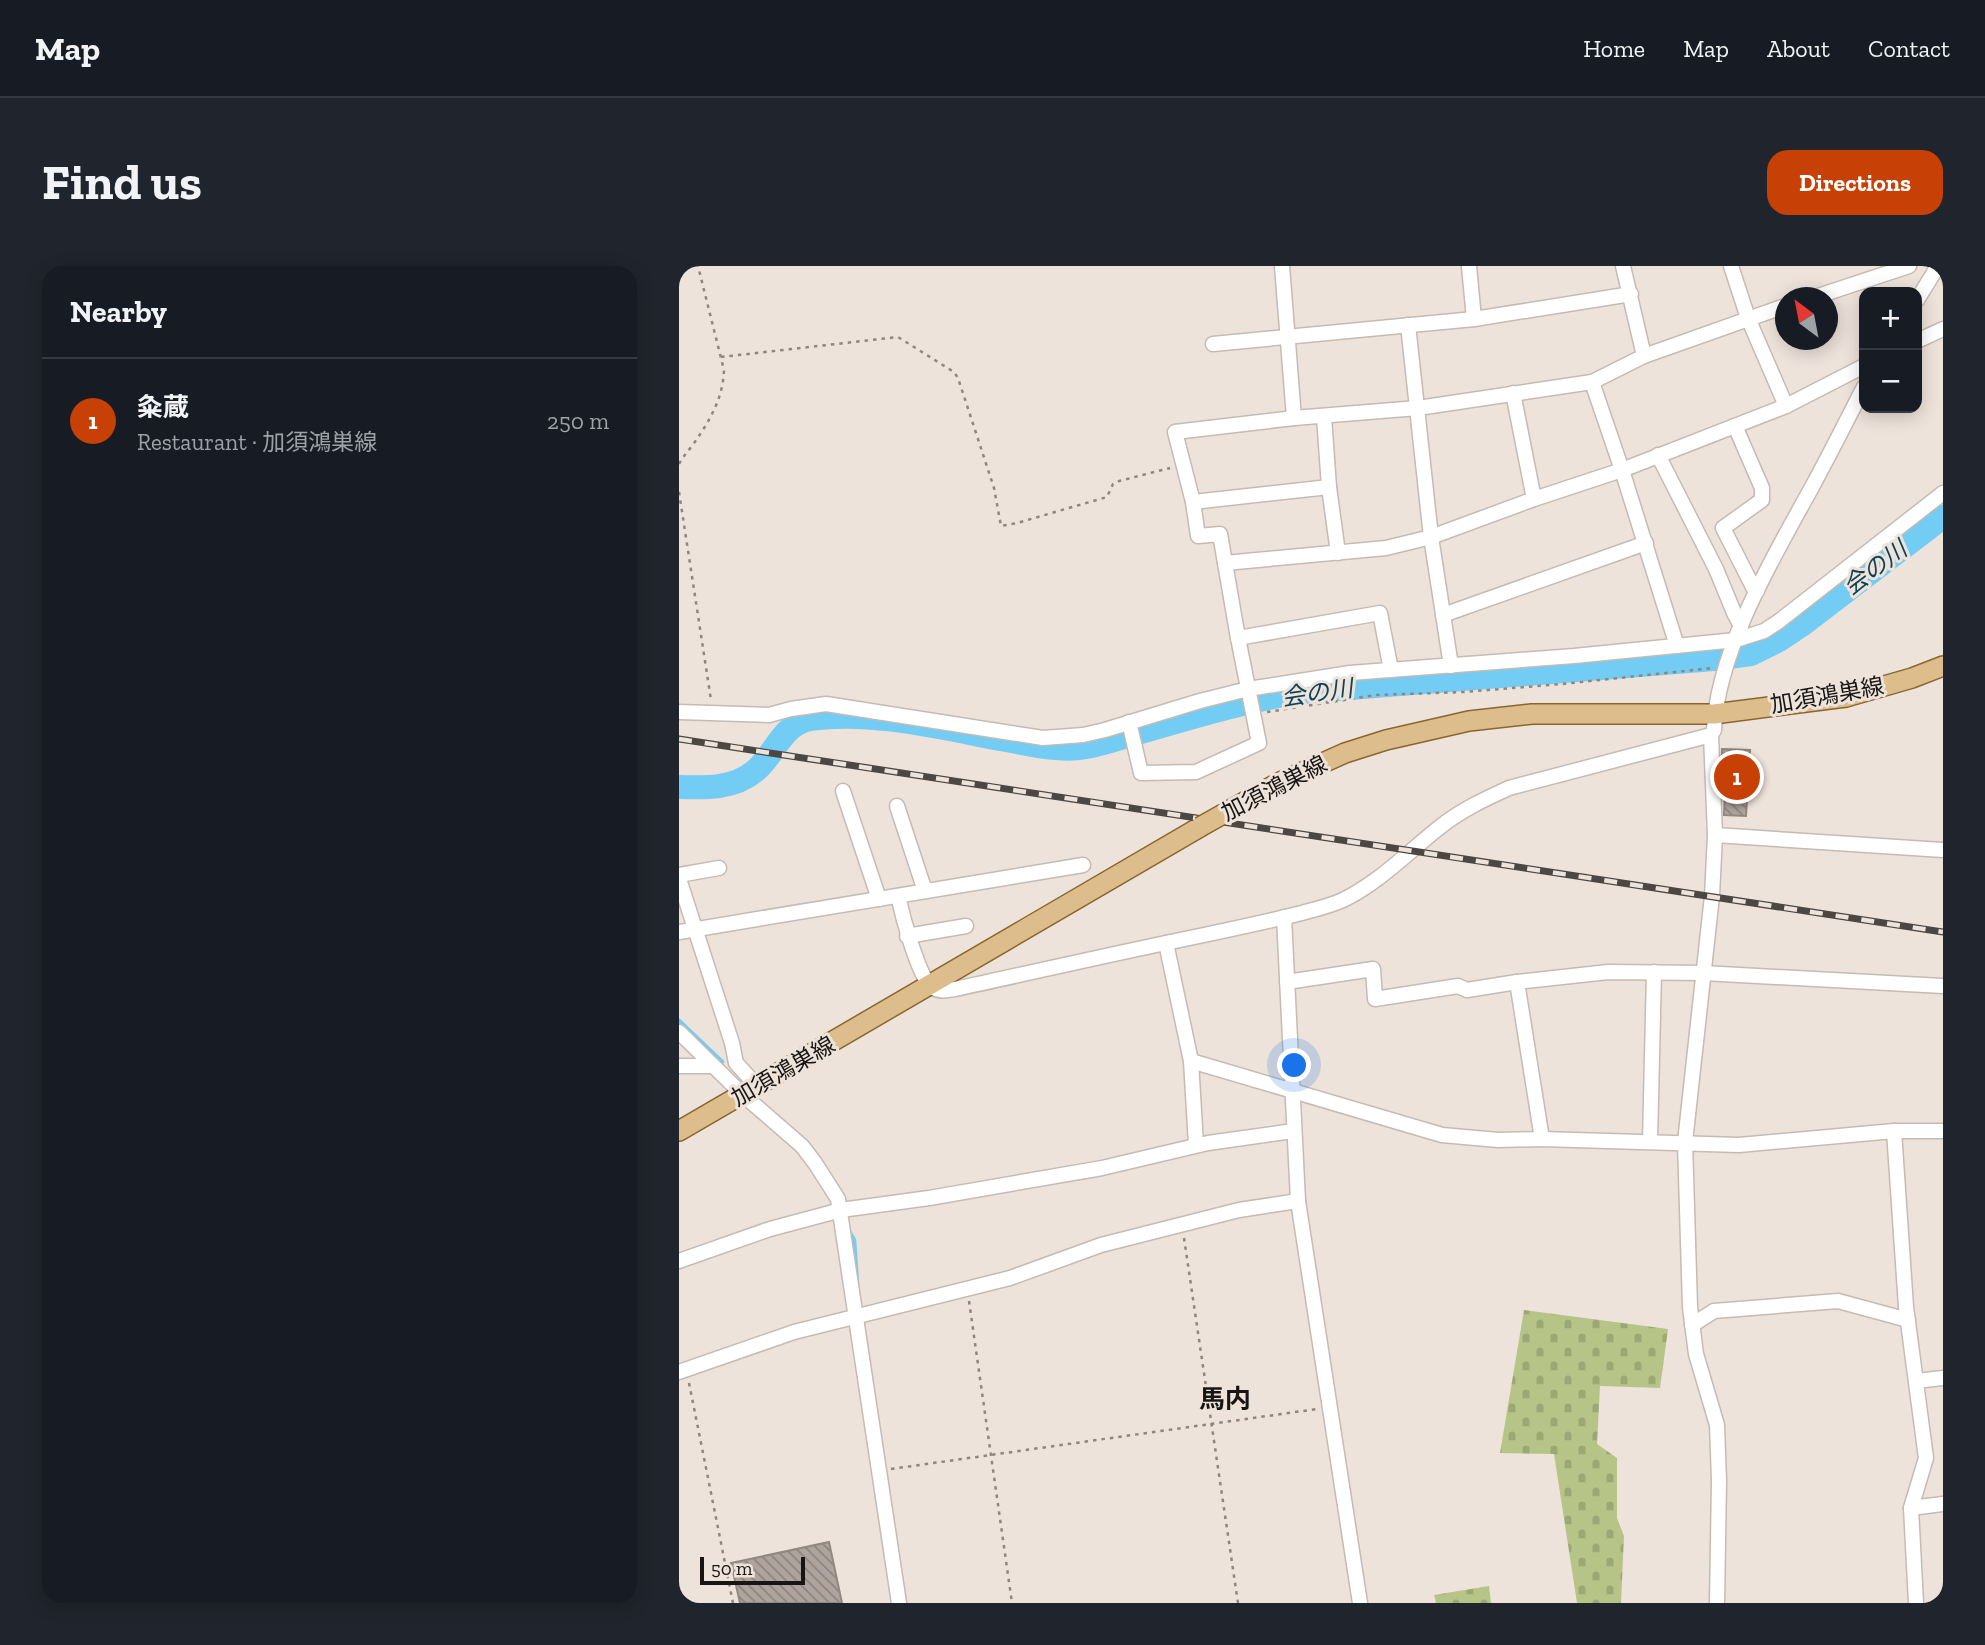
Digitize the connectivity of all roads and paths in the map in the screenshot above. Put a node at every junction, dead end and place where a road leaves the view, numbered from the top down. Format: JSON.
{"nodes":[{"id":1,"x":698,"y":266,"type":"edge"},
{"id":2,"x":1282,"y":266,"type":"edge"},
{"id":3,"x":1469,"y":266,"type":"edge"},
{"id":4,"x":1623,"y":266,"type":"edge"},
{"id":5,"x":1731,"y":266,"type":"edge"},
{"id":6,"x":1909,"y":266,"type":"edge"},
{"id":7,"x":1938,"y":266,"type":"edge"},
{"id":8,"x":1838,"y":289,"type":"edge"},
{"id":9,"x":1922,"y":292,"type":"edge"},
{"id":10,"x":1631,"y":295,"type":"junction"},
{"id":11,"x":1775,"y":309,"type":"edge"},
{"id":12,"x":1748,"y":318,"type":"junction"},
{"id":13,"x":1474,"y":319,"type":"junction"},
{"id":14,"x":1408,"y":325,"type":"junction"},
{"id":15,"x":1943,"y":329,"type":"edge"},
{"id":16,"x":1287,"y":337,"type":"junction"},
{"id":17,"x":1922,"y":339,"type":"edge"},
{"id":18,"x":1213,"y":344,"type":"dead end"},
{"id":19,"x":721,"y":356,"type":"junction"},
{"id":20,"x":1644,"y":356,"type":"junction"},
{"id":21,"x":1859,"y":369,"type":"edge"},
{"id":22,"x":1592,"y":382,"type":"junction"},
{"id":23,"x":1513,"y":393,"type":"junction"},
{"id":24,"x":1859,"y":396,"type":"edge"},
{"id":25,"x":1786,"y":406,"type":"junction"},
{"id":26,"x":1418,"y":408,"type":"junction"},
{"id":27,"x":1324,"y":416,"type":"junction"},
{"id":28,"x":1294,"y":418,"type":"junction"},
{"id":29,"x":1735,"y":426,"type":"junction"},
{"id":30,"x":1658,"y":455,"type":"junction"},
{"id":31,"x":679,"y":464,"type":"edge"},
{"id":32,"x":1183,"y":464,"type":"junction"},
{"id":33,"x":1622,"y":470,"type":"junction"},
{"id":34,"x":1329,"y":487,"type":"junction"},
{"id":35,"x":679,"y":492,"type":"edge"},
{"id":36,"x":1943,"y":493,"type":"edge"},
{"id":37,"x":1534,"y":499,"type":"junction"},
{"id":38,"x":1193,"y":502,"type":"junction"},
{"id":39,"x":1431,"y":537,"type":"junction"},
{"id":40,"x":1646,"y":543,"type":"junction"},
{"id":41,"x":1338,"y":553,"type":"junction"},
{"id":42,"x":1225,"y":563,"type":"junction"},
{"id":43,"x":1757,"y":592,"type":"junction"},
{"id":44,"x":1443,"y":615,"type":"junction"},
{"id":45,"x":1737,"y":637,"type":"junction"},
{"id":46,"x":1238,"y":638,"type":"junction"},
{"id":47,"x":1677,"y":646,"type":"junction"},
{"id":48,"x":1451,"y":666,"type":"junction"},
{"id":49,"x":1726,"y":666,"type":"junction"},
{"id":50,"x":1943,"y":666,"type":"edge"},
{"id":51,"x":1391,"y":670,"type":"junction"},
{"id":52,"x":1248,"y":692,"type":"junction"},
{"id":53,"x":679,"y":712,"type":"edge"},
{"id":54,"x":713,"y":712,"type":"junction"},
{"id":55,"x":1253,"y":713,"type":"junction"},
{"id":56,"x":1714,"y":713,"type":"junction"},
{"id":57,"x":1128,"y":723,"type":"junction"},
{"id":58,"x":1711,"y":735,"type":"junction"},
{"id":59,"x":843,"y":791,"type":"dead end"},
{"id":60,"x":897,"y":806,"type":"dead end"},
{"id":61,"x":1715,"y":835,"type":"junction"},
{"id":62,"x":1943,"y":850,"type":"edge"},
{"id":63,"x":1083,"y":865,"type":"dead end"},
{"id":64,"x":719,"y":868,"type":"dead end"},
{"id":65,"x":679,"y":877,"type":"edge"},
{"id":66,"x":925,"y":891,"type":"junction"},
{"id":67,"x":898,"y":896,"type":"junction"},
{"id":68,"x":880,"y":899,"type":"junction"},
{"id":69,"x":1284,"y":918,"type":"junction"},
{"id":70,"x":967,"y":926,"type":"dead end"},
{"id":71,"x":696,"y":929,"type":"junction"},
{"id":72,"x":679,"y":932,"type":"edge"},
{"id":73,"x":907,"y":936,"type":"junction"},
{"id":74,"x":1165,"y":943,"type":"junction"},
{"id":75,"x":1654,"y":972,"type":"junction"},
{"id":76,"x":1703,"y":973,"type":"junction"},
{"id":77,"x":1287,"y":982,"type":"junction"},
{"id":78,"x":1517,"y":982,"type":"junction"},
{"id":79,"x":929,"y":986,"type":"junction"},
{"id":80,"x":1943,"y":986,"type":"edge"},
{"id":81,"x":679,"y":1032,"type":"edge"},
{"id":82,"x":1191,"y":1061,"type":"junction"},
{"id":83,"x":679,"y":1066,"type":"edge"},
{"id":84,"x":712,"y":1066,"type":"junction"},
{"id":85,"x":741,"y":1069,"type":"junction"},
{"id":86,"x":726,"y":1079,"type":"junction"},
{"id":87,"x":749,"y":1090,"type":"junction"},
{"id":88,"x":1293,"y":1092,"type":"junction"},
{"id":89,"x":679,"y":1131,"type":"edge"},
{"id":90,"x":1293,"y":1131,"type":"junction"},
{"id":91,"x":1894,"y":1131,"type":"junction"},
{"id":92,"x":1943,"y":1131,"type":"edge"},
{"id":93,"x":1542,"y":1139,"type":"junction"},
{"id":94,"x":1650,"y":1142,"type":"junction"},
{"id":95,"x":1685,"y":1142,"type":"junction"},
{"id":96,"x":1196,"y":1145,"type":"junction"},
{"id":97,"x":1298,"y":1201,"type":"junction"},
{"id":98,"x":841,"y":1210,"type":"junction"},
{"id":99,"x":1182,"y":1225,"type":"junction"},
{"id":100,"x":679,"y":1261,"type":"edge"},
{"id":101,"x":967,"y":1289,"type":"junction"},
{"id":102,"x":857,"y":1317,"type":"junction"},
{"id":103,"x":1908,"y":1320,"type":"junction"},
{"id":104,"x":1692,"y":1325,"type":"junction"},
{"id":105,"x":683,"y":1371,"type":"edge"},
{"id":106,"x":1943,"y":1378,"type":"edge"},
{"id":107,"x":1916,"y":1381,"type":"junction"},
{"id":108,"x":1330,"y":1408,"type":"junction"},
{"id":109,"x":1212,"y":1423,"type":"junction"},
{"id":110,"x":991,"y":1454,"type":"junction"},
{"id":111,"x":881,"y":1471,"type":"junction"},
{"id":112,"x":1943,"y":1504,"type":"edge"},
{"id":113,"x":1911,"y":1508,"type":"junction"},
{"id":114,"x":733,"y":1603,"type":"edge"},
{"id":115,"x":899,"y":1603,"type":"edge"},
{"id":116,"x":1012,"y":1603,"type":"edge"},
{"id":117,"x":1238,"y":1603,"type":"edge"},
{"id":118,"x":1360,"y":1603,"type":"edge"},
{"id":119,"x":1717,"y":1603,"type":"edge"},
{"id":120,"x":1916,"y":1603,"type":"edge"}],
"edges":[{"from":1,"to":19,"type":"path"},
{"from":2,"to":16,"type":"street"},
{"from":3,"to":13,"type":"street"},
{"from":4,"to":10,"type":"street"},
{"from":5,"to":12,"type":"street"},
{"from":6,"to":8,"type":"street"},
{"from":7,"to":9,"type":"street"},
{"from":10,"to":13,"type":"street"},
{"from":10,"to":20,"type":"street"},
{"from":11,"to":12,"type":"street"},
{"from":12,"to":20,"type":"street"},
{"from":12,"to":25,"type":"street"},
{"from":13,"to":14,"type":"street"},
{"from":14,"to":16,"type":"street"},
{"from":14,"to":26,"type":"street"},
{"from":15,"to":17,"type":"street"},
{"from":16,"to":18,"type":"street"},
{"from":16,"to":28,"type":"street"},
{"from":19,"to":31,"type":"path"},
{"from":19,"to":32,"type":"path"},
{"from":20,"to":22,"type":"street"},
{"from":21,"to":25,"type":"street"},
{"from":22,"to":23,"type":"street"},
{"from":22,"to":33,"type":"street"},
{"from":23,"to":26,"type":"street"},
{"from":23,"to":37,"type":"street"},
{"from":24,"to":43,"type":"street"},
{"from":25,"to":29,"type":"street"},
{"from":26,"to":27,"type":"street"},
{"from":26,"to":39,"type":"street"},
{"from":27,"to":28,"type":"street"},
{"from":27,"to":34,"type":"street"},
{"from":28,"to":32,"type":"street"},
{"from":29,"to":30,"type":"street"},
{"from":29,"to":43,"type":"street"},
{"from":30,"to":33,"type":"street"},
{"from":30,"to":45,"type":"street"},
{"from":32,"to":38,"type":"street"},
{"from":33,"to":37,"type":"street"},
{"from":33,"to":40,"type":"street"},
{"from":34,"to":38,"type":"street"},
{"from":34,"to":41,"type":"street"},
{"from":35,"to":54,"type":"path"},
{"from":36,"to":45,"type":"street"},
{"from":37,"to":39,"type":"street"},
{"from":38,"to":42,"type":"street"},
{"from":39,"to":41,"type":"street"},
{"from":39,"to":44,"type":"street"},
{"from":40,"to":44,"type":"street"},
{"from":40,"to":47,"type":"street"},
{"from":41,"to":42,"type":"street"},
{"from":42,"to":46,"type":"street"},
{"from":43,"to":45,"type":"street"},
{"from":44,"to":48,"type":"street"},
{"from":45,"to":47,"type":"street"},
{"from":45,"to":49,"type":"street"},
{"from":46,"to":51,"type":"street"},
{"from":46,"to":52,"type":"street"},
{"from":47,"to":48,"type":"street"},
{"from":48,"to":51,"type":"street"},
{"from":49,"to":55,"type":"path"},
{"from":49,"to":56,"type":"street"},
{"from":50,"to":56,"type":"main road","name":"加須鴻巣線"},
{"from":51,"to":52,"type":"street"},
{"from":52,"to":55,"type":"street"},
{"from":52,"to":57,"type":"street"},
{"from":53,"to":54,"type":"street"},
{"from":54,"to":57,"type":"street"},
{"from":55,"to":57,"type":"street"},
{"from":56,"to":58,"type":"street"},
{"from":56,"to":79,"type":"main road","name":"加須鴻巣線","bridge":true},
{"from":58,"to":61,"type":"street"},
{"from":58,"to":69,"type":"street"},
{"from":59,"to":68,"type":"street"},
{"from":60,"to":66,"type":"street"},
{"from":61,"to":62,"type":"street"},
{"from":61,"to":76,"type":"street"},
{"from":63,"to":66,"type":"street"},
{"from":64,"to":65,"type":"street"},
{"from":65,"to":71,"type":"street"},
{"from":66,"to":67,"type":"street"},
{"from":67,"to":68,"type":"street"},
{"from":67,"to":73,"type":"street"},
{"from":68,"to":71,"type":"street"},
{"from":69,"to":74,"type":"street"},
{"from":69,"to":77,"type":"street"},
{"from":70,"to":73,"type":"street"},
{"from":71,"to":72,"type":"street"},
{"from":71,"to":85,"type":"street"},
{"from":73,"to":79,"type":"street"},
{"from":74,"to":79,"type":"street"},
{"from":74,"to":82,"type":"street"},
{"from":75,"to":76,"type":"street"},
{"from":75,"to":78,"type":"street"},
{"from":75,"to":94,"type":"street"},
{"from":76,"to":80,"type":"street"},
{"from":76,"to":95,"type":"street"},
{"from":77,"to":78,"type":"street"},
{"from":77,"to":88,"type":"street"},
{"from":78,"to":93,"type":"street"},
{"from":79,"to":87,"type":"main road","name":"加須鴻巣線"},
{"from":81,"to":84,"type":"street"},
{"from":82,"to":88,"type":"street"},
{"from":82,"to":96,"type":"street"},
{"from":83,"to":84,"type":"street"},
{"from":84,"to":86,"type":"street"},
{"from":85,"to":86,"type":"street"},
{"from":85,"to":87,"type":"street"},
{"from":86,"to":87,"type":"street"},
{"from":87,"to":89,"type":"main road","name":"加須鴻巣線"},
{"from":87,"to":98,"type":"street"},
{"from":88,"to":90,"type":"street"},
{"from":88,"to":93,"type":"street"},
{"from":90,"to":96,"type":"street"},
{"from":90,"to":97,"type":"street"},
{"from":91,"to":92,"type":"street"},
{"from":91,"to":95,"type":"street"},
{"from":91,"to":103,"type":"street"},
{"from":93,"to":94,"type":"street"},
{"from":94,"to":95,"type":"street"},
{"from":95,"to":104,"type":"street"},
{"from":96,"to":98,"type":"street"},
{"from":97,"to":99,"type":"street"},
{"from":97,"to":108,"type":"street"},
{"from":98,"to":100,"type":"street"},
{"from":98,"to":102,"type":"street"},
{"from":99,"to":101,"type":"street"},
{"from":99,"to":109,"type":"path"},
{"from":101,"to":102,"type":"street"},
{"from":101,"to":110,"type":"path"},
{"from":102,"to":105,"type":"street"},
{"from":102,"to":111,"type":"street"},
{"from":103,"to":104,"type":"street"},
{"from":103,"to":107,"type":"street"},
{"from":104,"to":119,"type":"street"},
{"from":105,"to":114,"type":"path"},
{"from":106,"to":107,"type":"street"},
{"from":107,"to":113,"type":"street"},
{"from":108,"to":109,"type":"path"},
{"from":108,"to":118,"type":"street"},
{"from":109,"to":110,"type":"path"},
{"from":109,"to":117,"type":"path"},
{"from":110,"to":111,"type":"path"},
{"from":110,"to":116,"type":"path"},
{"from":111,"to":115,"type":"street"},
{"from":112,"to":113,"type":"street"},
{"from":113,"to":120,"type":"street"}]}
